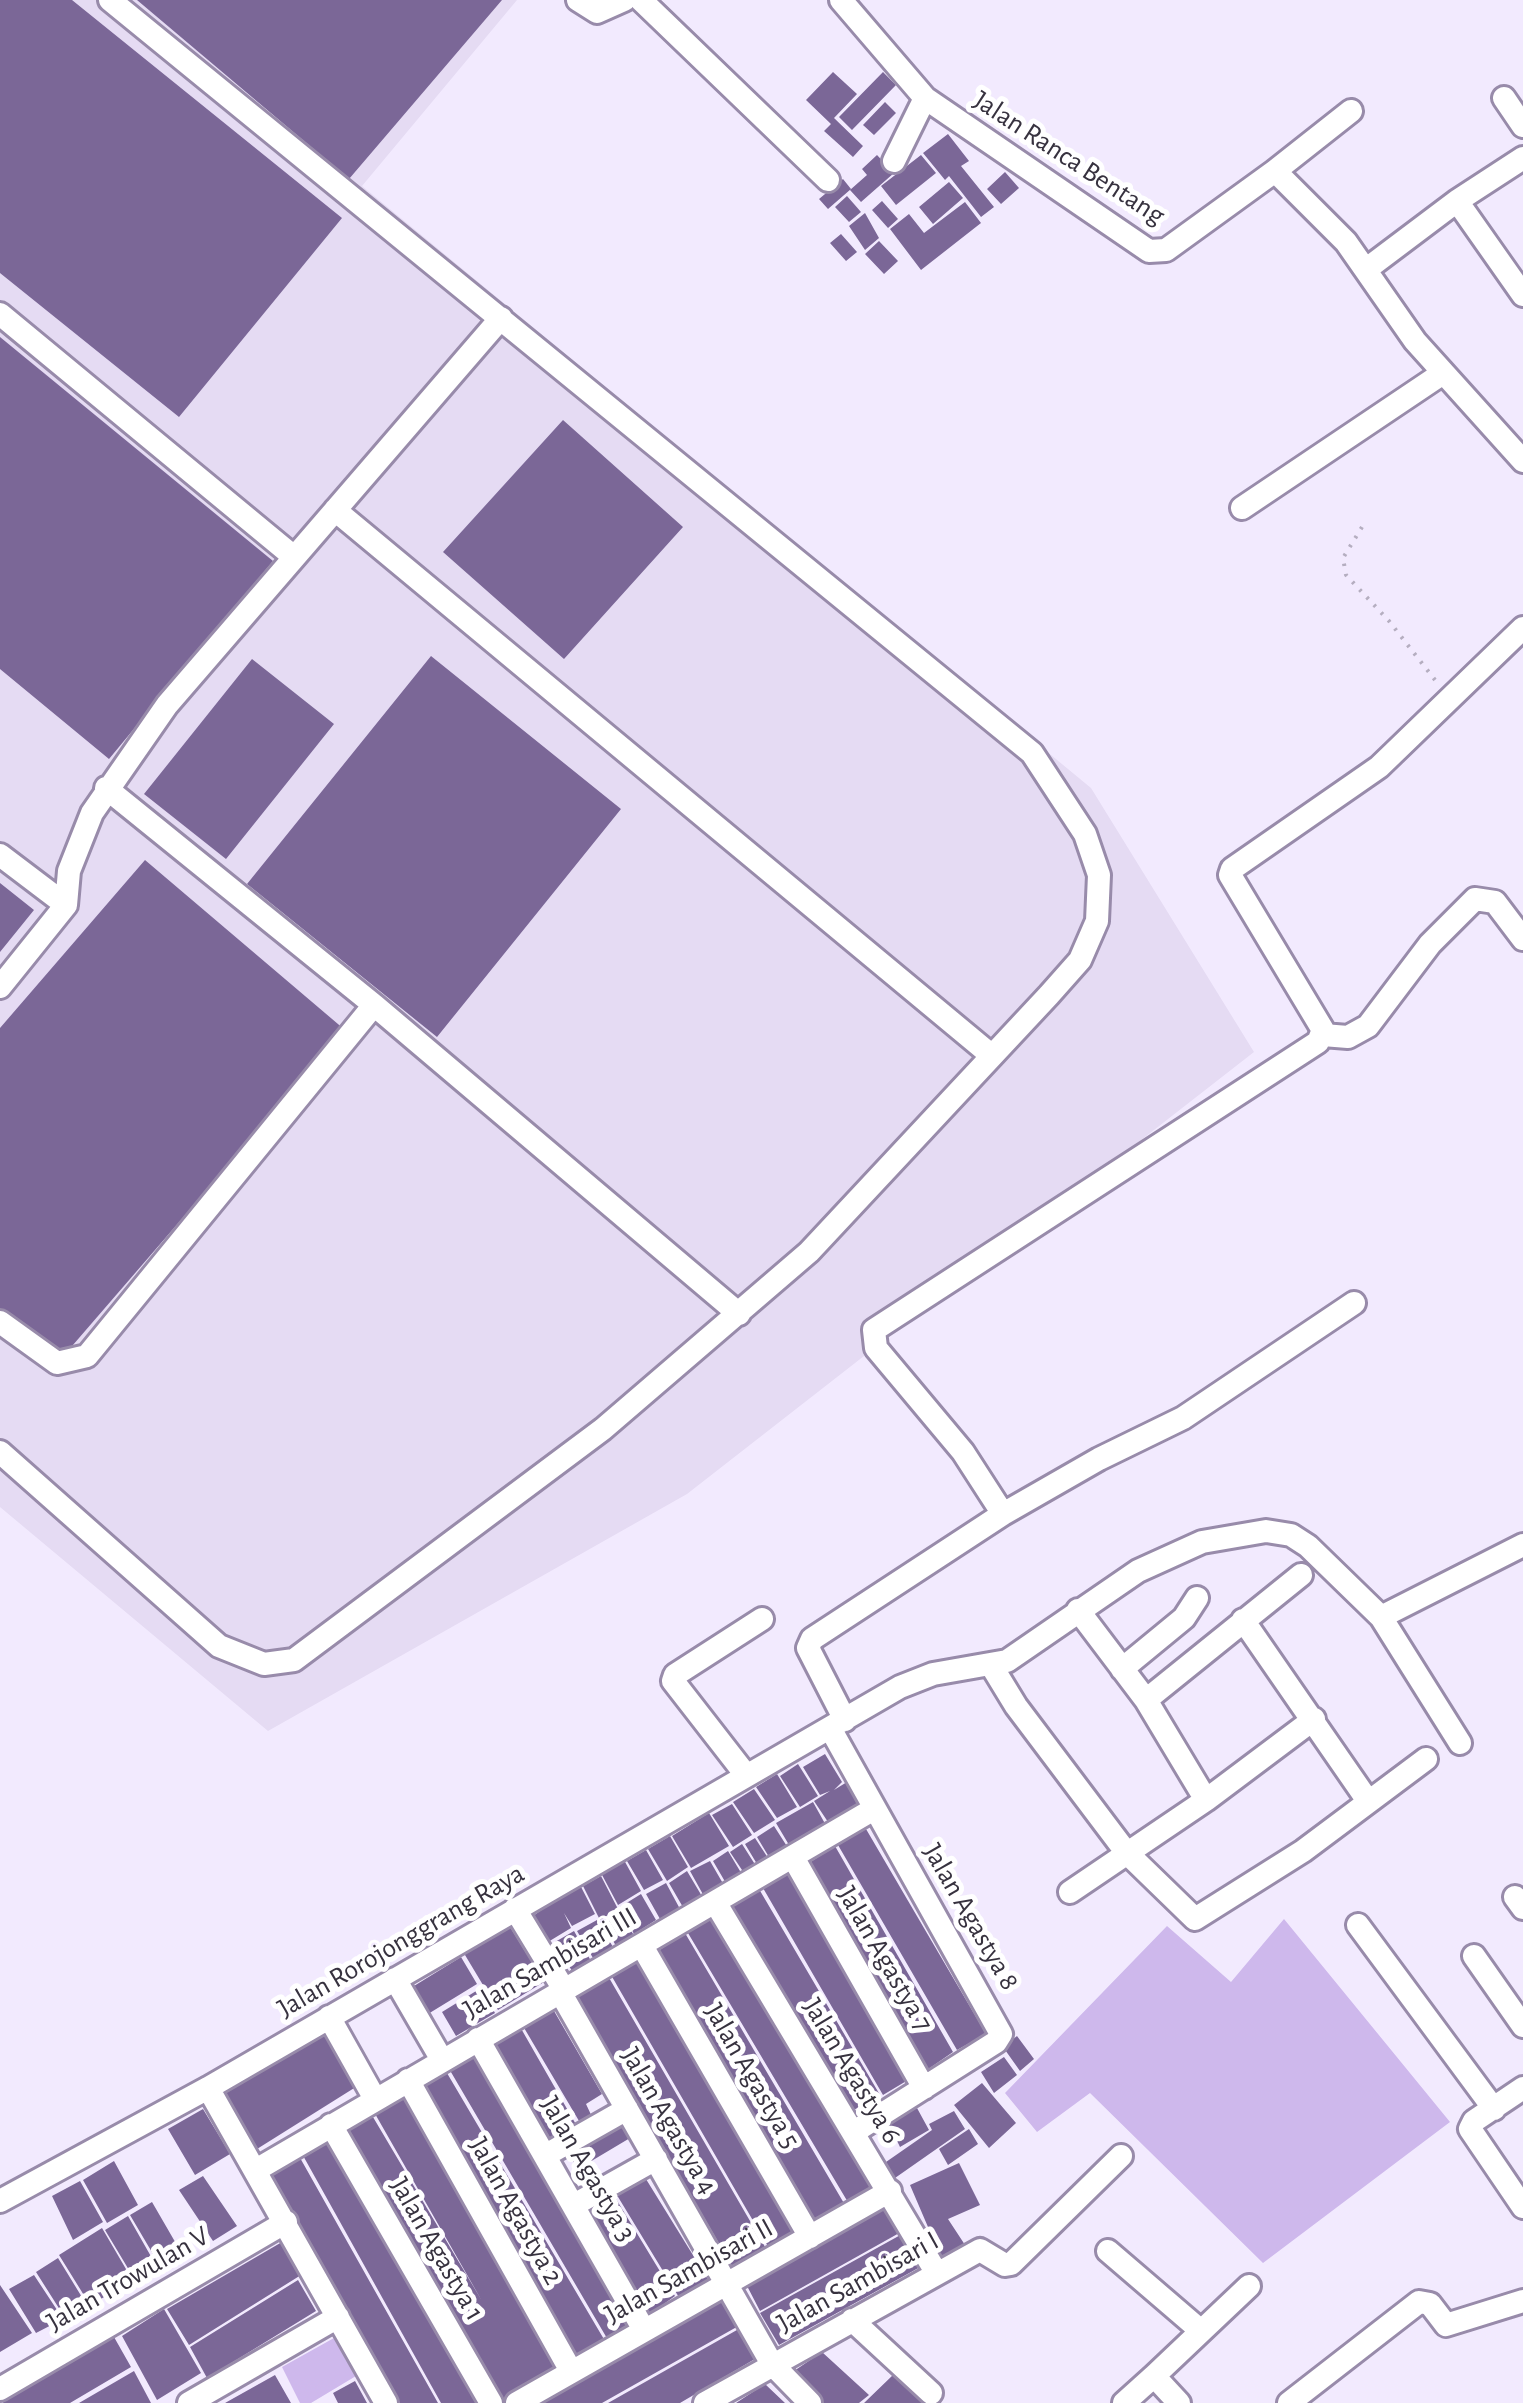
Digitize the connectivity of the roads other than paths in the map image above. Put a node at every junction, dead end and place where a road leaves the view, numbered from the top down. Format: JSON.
{"nodes":[{"id":1,"x":110,"y":0,"type":"edge"},
{"id":2,"x":578,"y":0,"type":"edge"},
{"id":3,"x":624,"y":0,"type":"edge"},
{"id":4,"x":641,"y":0,"type":"edge"},
{"id":5,"x":840,"y":0,"type":"edge"},
{"id":6,"x":926,"y":98,"type":"junction"},
{"id":7,"x":1504,"y":98,"type":"dead end"},
{"id":8,"x":1351,"y":111,"type":"dead end"},
{"id":9,"x":1523,"y":126,"type":"edge"},
{"id":10,"x":1523,"y":158,"type":"edge"},
{"id":11,"x":894,"y":161,"type":"dead end"},
{"id":12,"x":1275,"y":171,"type":"junction"},
{"id":13,"x":828,"y":180,"type":"dead end"},
{"id":14,"x":1457,"y":200,"type":"junction"},
{"id":15,"x":1368,"y":268,"type":"junction"},
{"id":16,"x":1523,"y":296,"type":"edge"},
{"id":17,"x":0,"y":314,"type":"edge"},
{"id":18,"x":502,"y":318,"type":"junction"},
{"id":19,"x":1443,"y":373,"type":"junction"},
{"id":20,"x":1523,"y":461,"type":"edge"},
{"id":21,"x":1242,"y":508,"type":"dead end"},
{"id":22,"x":335,"y":510,"type":"junction"},
{"id":23,"x":294,"y":557,"type":"junction"},
{"id":24,"x":1523,"y":628,"type":"edge"},
{"id":25,"x":106,"y":788,"type":"junction"},
{"id":26,"x":0,"y":854,"type":"edge"},
{"id":27,"x":66,"y":905,"type":"junction"},
{"id":28,"x":1523,"y":939,"type":"edge"},
{"id":29,"x":0,"y":987,"type":"edge"},
{"id":30,"x":374,"y":1005,"type":"junction"},
{"id":31,"x":1323,"y":1035,"type":"junction"},
{"id":32,"x":991,"y":1054,"type":"junction"},
{"id":33,"x":1354,"y":1303,"type":"dead end"},
{"id":34,"x":740,"y":1314,"type":"junction"},
{"id":35,"x":0,"y":1322,"type":"edge"},
{"id":36,"x":0,"y":1452,"type":"edge"},
{"id":37,"x":1003,"y":1514,"type":"junction"},
{"id":38,"x":1523,"y":1545,"type":"edge"},
{"id":39,"x":1301,"y":1575,"type":"dead end"},
{"id":40,"x":1198,"y":1598,"type":"dead end"},
{"id":41,"x":1078,"y":1610,"type":"junction"},
{"id":42,"x":1381,"y":1617,"type":"junction"},
{"id":43,"x":762,"y":1619,"type":"dead end"},
{"id":44,"x":1243,"y":1620,"type":"junction"},
{"id":45,"x":991,"y":1665,"type":"junction"},
{"id":46,"x":1122,"y":1669,"type":"junction"},
{"id":47,"x":1146,"y":1700,"type":"junction"},
{"id":48,"x":1314,"y":1719,"type":"junction"},
{"id":49,"x":838,"y":1724,"type":"junction"},
{"id":50,"x":1460,"y":1744,"type":"dead end"},
{"id":51,"x":1426,"y":1758,"type":"dead end"},
{"id":52,"x":746,"y":1775,"type":"junction"},
{"id":53,"x":1206,"y":1800,"type":"junction"},
{"id":54,"x":1368,"y":1801,"type":"junction"},
{"id":55,"x":874,"y":1809,"type":"junction"},
{"id":56,"x":1126,"y":1852,"type":"junction"},
{"id":57,"x":794,"y":1859,"type":"junction"},
{"id":58,"x":1070,"y":1892,"type":"dead end"},
{"id":59,"x":716,"y":1902,"type":"junction"},
{"id":60,"x":515,"y":1909,"type":"junction"},
{"id":61,"x":1358,"y":1925,"type":"dead end"},
{"id":62,"x":642,"y":1946,"type":"junction"},
{"id":63,"x":1474,"y":1956,"type":"dead end"},
{"id":64,"x":395,"y":1979,"type":"junction"},
{"id":65,"x":561,"y":1989,"type":"junction"},
{"id":66,"x":329,"y":2018,"type":"junction"},
{"id":67,"x":1523,"y":2026,"type":"edge"},
{"id":68,"x":478,"y":2039,"type":"junction"},
{"id":69,"x":442,"y":2060,"type":"junction"},
{"id":70,"x":408,"y":2080,"type":"junction"},
{"id":71,"x":208,"y":2088,"type":"junction"},
{"id":72,"x":924,"y":2088,"type":"junction"},
{"id":73,"x":1523,"y":2088,"type":"edge"},
{"id":74,"x":375,"y":2100,"type":"junction"},
{"id":75,"x":627,"y":2109,"type":"junction"},
{"id":76,"x":1494,"y":2109,"type":"junction"},
{"id":77,"x":331,"y":2126,"type":"junction"},
{"id":78,"x":854,"y":2132,"type":"junction"},
{"id":79,"x":546,"y":2155,"type":"junction"},
{"id":80,"x":1121,"y":2156,"type":"dead end"},
{"id":81,"x":656,"y":2158,"type":"junction"},
{"id":82,"x":256,"y":2170,"type":"junction"},
{"id":83,"x":890,"y":2192,"type":"junction"},
{"id":84,"x":0,"y":2202,"type":"edge"},
{"id":85,"x":574,"y":2205,"type":"junction"},
{"id":86,"x":1523,"y":2208,"type":"edge"},
{"id":87,"x":286,"y":2222,"type":"junction"},
{"id":88,"x":810,"y":2237,"type":"junction"},
{"id":89,"x":1108,"y":2251,"type":"dead end"},
{"id":90,"x":936,"y":2272,"type":"junction"},
{"id":91,"x":729,"y":2283,"type":"junction"},
{"id":92,"x":1248,"y":2286,"type":"dead end"},
{"id":93,"x":1523,"y":2302,"type":"edge"},
{"id":94,"x":338,"y":2317,"type":"junction"},
{"id":95,"x":852,"y":2320,"type":"junction"},
{"id":96,"x":644,"y":2330,"type":"junction"},
{"id":97,"x":1200,"y":2330,"type":"junction"},
{"id":98,"x":772,"y":2364,"type":"junction"},
{"id":99,"x":571,"y":2371,"type":"junction"},
{"id":100,"x":1154,"y":2376,"type":"junction"},
{"id":101,"x":0,"y":2388,"type":"edge"},
{"id":102,"x":931,"y":2393,"type":"dead end"},
{"id":103,"x":1298,"y":2397,"type":"edge"},
{"id":104,"x":189,"y":2403,"type":"edge"},
{"id":105,"x":386,"y":2403,"type":"edge"},
{"id":106,"x":491,"y":2403,"type":"edge"},
{"id":107,"x":516,"y":2403,"type":"edge"},
{"id":108,"x":705,"y":2403,"type":"edge"},
{"id":109,"x":810,"y":2403,"type":"edge"},
{"id":110,"x":1124,"y":2403,"type":"edge"},
{"id":111,"x":1178,"y":2403,"type":"edge"}],
"edges":[{"from":1,"to":18,"type":"street"},
{"from":2,"to":3,"type":"street"},
{"from":4,"to":13,"type":"street"},
{"from":5,"to":6,"type":"street","name":"Jalan Ranca Bentang"},
{"from":6,"to":11,"type":"street"},
{"from":6,"to":12,"type":"street","name":"Jalan Ranca Bentang"},
{"from":7,"to":9,"type":"street"},
{"from":8,"to":12,"type":"street","name":"Jalan Ranca Bentang"},
{"from":10,"to":14,"type":"street"},
{"from":12,"to":15,"type":"street"},
{"from":14,"to":15,"type":"street"},
{"from":14,"to":16,"type":"street"},
{"from":15,"to":19,"type":"street"},
{"from":17,"to":23,"type":"street"},
{"from":18,"to":22,"type":"street"},
{"from":18,"to":32,"type":"street"},
{"from":19,"to":20,"type":"street"},
{"from":19,"to":21,"type":"street"},
{"from":22,"to":23,"type":"street"},
{"from":22,"to":32,"type":"street"},
{"from":23,"to":25,"type":"street"},
{"from":24,"to":31,"type":"street"},
{"from":25,"to":27,"type":"street"},
{"from":25,"to":30,"type":"street"},
{"from":26,"to":27,"type":"street"},
{"from":27,"to":29,"type":"street"},
{"from":28,"to":31,"type":"street"},
{"from":30,"to":34,"type":"street"},
{"from":30,"to":35,"type":"street"},
{"from":31,"to":37,"type":"street"},
{"from":32,"to":34,"type":"street"},
{"from":33,"to":37,"type":"street"},
{"from":34,"to":36,"type":"street"},
{"from":37,"to":49,"type":"street","name":"Jalan Agastya 8"},
{"from":38,"to":42,"type":"street"},
{"from":39,"to":44,"type":"street"},
{"from":40,"to":46,"type":"street"},
{"from":41,"to":42,"type":"street","name":"Jalan Rorojonggrang Raya"},
{"from":41,"to":45,"type":"street","name":"Jalan Rorojonggrang Raya"},
{"from":41,"to":46,"type":"street"},
{"from":42,"to":50,"type":"street","name":"Jalan Rorojonggrang Raya"},
{"from":43,"to":52,"type":"street"},
{"from":44,"to":47,"type":"street"},
{"from":44,"to":48,"type":"street"},
{"from":45,"to":49,"type":"street","name":"Jalan Rorojonggrang Raya"},
{"from":45,"to":56,"type":"street"},
{"from":46,"to":47,"type":"street"},
{"from":47,"to":53,"type":"street"},
{"from":48,"to":53,"type":"street"},
{"from":48,"to":54,"type":"street"},
{"from":49,"to":52,"type":"street","name":"Jalan Rorojonggrang Raya"},
{"from":49,"to":55,"type":"street","name":"Jalan Agastya 8"},
{"from":51,"to":54,"type":"street"},
{"from":52,"to":60,"type":"street","name":"Jalan Rorojonggrang Raya"},
{"from":53,"to":56,"type":"street"},
{"from":54,"to":56,"type":"street"},
{"from":55,"to":57,"type":"street","name":"Jalan Sambisari III"},
{"from":55,"to":72,"type":"street","name":"Jalan Agastya 8"},
{"from":56,"to":58,"type":"street"},
{"from":57,"to":59,"type":"street","name":"Jalan Sambisari III"},
{"from":57,"to":72,"type":"street","name":"Jalan Agastya 7"},
{"from":59,"to":62,"type":"street","name":"Jalan Sambisari III"},
{"from":59,"to":78,"type":"street","name":"Jalan Agastya 6"},
{"from":60,"to":64,"type":"street","name":"Jalan Rorojonggrang Raya"},
{"from":60,"to":65,"type":"street","name":"Jalan Agastya 4"},
{"from":61,"to":76,"type":"street"},
{"from":62,"to":65,"type":"street","name":"Jalan Sambisari III"},
{"from":62,"to":88,"type":"street","name":"Jalan Agastya 5"},
{"from":63,"to":67,"type":"street"},
{"from":64,"to":66,"type":"street","name":"Jalan Rorojonggrang Raya"},
{"from":64,"to":69,"type":"street"},
{"from":65,"to":68,"type":"street","name":"Jalan Sambisari III"},
{"from":65,"to":75,"type":"street","name":"Jalan Agastya 4"},
{"from":66,"to":71,"type":"street","name":"Jalan Rorojonggrang Raya"},
{"from":66,"to":74,"type":"street"},
{"from":68,"to":69,"type":"street","name":"Jalan Sambisari III"},
{"from":68,"to":79,"type":"street","name":"Jalan Agastya 3"},
{"from":69,"to":70,"type":"street","name":"Jalan Sambisari III"},
{"from":70,"to":74,"type":"street","name":"Jalan Sambisari III"},
{"from":70,"to":99,"type":"street","name":"Jalan Agastya 2"},
{"from":71,"to":82,"type":"street"},
{"from":71,"to":84,"type":"street","name":"Jalan Rorojonggrang Raya"},
{"from":72,"to":78,"type":"street","name":"Jalan Agastya 8"},
{"from":73,"to":76,"type":"street"},
{"from":74,"to":77,"type":"street","name":"Jalan Sambisari III"},
{"from":75,"to":79,"type":"street"},
{"from":75,"to":81,"type":"street","name":"Jalan Agastya 4"},
{"from":76,"to":86,"type":"street"},
{"from":77,"to":82,"type":"street","name":"Jalan Sambisari III"},
{"from":77,"to":106,"type":"street","name":"Jalan Agastya 1"},
{"from":78,"to":83,"type":"street","name":"Jalan Agastya 6"},
{"from":79,"to":85,"type":"street","name":"Jalan Agastya 3"},
{"from":80,"to":90,"type":"street","name":"Jalan Sambisari I"},
{"from":81,"to":85,"type":"street"},
{"from":81,"to":91,"type":"street","name":"Jalan Agastya 4"},
{"from":82,"to":87,"type":"street"},
{"from":83,"to":88,"type":"street","name":"Jalan Sambisari II"},
{"from":83,"to":90,"type":"street","name":"Jalan Agastya 6"},
{"from":85,"to":96,"type":"street","name":"Jalan Agastya 3"},
{"from":87,"to":94,"type":"street"},
{"from":87,"to":101,"type":"street","name":"Jalan Trowulan V"},
{"from":88,"to":91,"type":"street","name":"Jalan Sambisari II"},
{"from":89,"to":97,"type":"street"},
{"from":90,"to":95,"type":"street","name":"Jalan Sambisari I"},
{"from":91,"to":96,"type":"street","name":"Jalan Sambisari II"},
{"from":91,"to":98,"type":"street","name":"Jalan Agastya 4"},
{"from":92,"to":97,"type":"street"},
{"from":93,"to":103,"type":"street"},
{"from":94,"to":104,"type":"street"},
{"from":94,"to":105,"type":"street"},
{"from":95,"to":98,"type":"street","name":"Jalan Sambisari I"},
{"from":95,"to":102,"type":"street"},
{"from":96,"to":99,"type":"street","name":"Jalan Sambisari II"},
{"from":97,"to":100,"type":"street"},
{"from":98,"to":108,"type":"street","name":"Jalan Sambisari I"},
{"from":98,"to":109,"type":"street","name":"Jalan Agastya 4"},
{"from":99,"to":107,"type":"street","name":"Jalan Sambisari II"},
{"from":100,"to":110,"type":"street"},
{"from":100,"to":111,"type":"street"}]}
